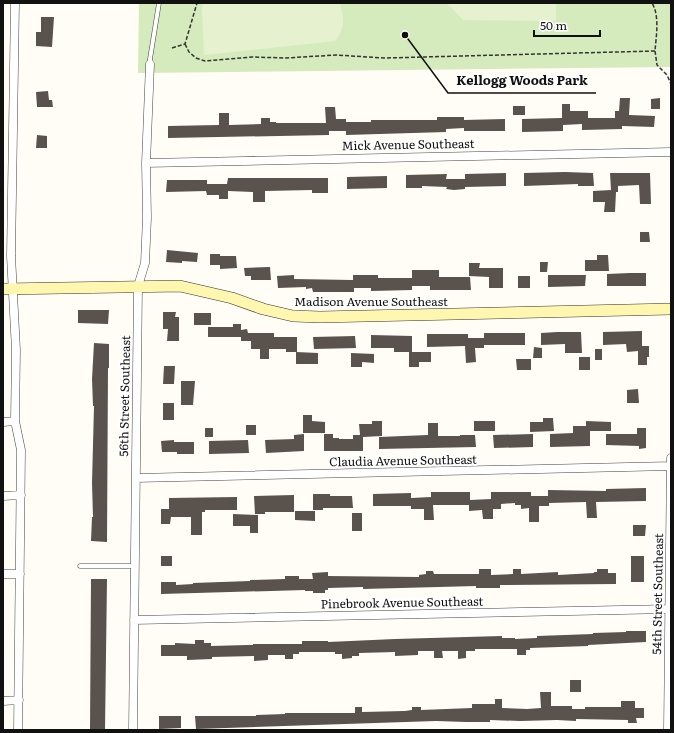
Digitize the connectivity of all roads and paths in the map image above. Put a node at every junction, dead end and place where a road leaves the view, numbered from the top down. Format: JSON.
{"nodes":[{"id":1,"x":15,"y":3,"type":"edge"},
{"id":2,"x":159,"y":3,"type":"edge"},
{"id":3,"x":197,"y":3,"type":"edge"},
{"id":4,"x":652,"y":3,"type":"edge"},
{"id":5,"x":185,"y":44,"type":"junction"},
{"id":6,"x":172,"y":48,"type":"dead end"},
{"id":7,"x":655,"y":51,"type":"junction"},
{"id":8,"x":150,"y":64,"type":"joint"},
{"id":9,"x":671,"y":84,"type":"edge"},
{"id":10,"x":671,"y":152,"type":"edge"},
{"id":11,"x":146,"y":163,"type":"junction"},
{"id":12,"x":138,"y":286,"type":"junction"},
{"id":13,"x":8,"y":289,"type":"edge"},
{"id":14,"x":671,"y":309,"type":"edge"},
{"id":15,"x":16,"y":421,"type":"junction"},
{"id":16,"x":3,"y":422,"type":"edge"},
{"id":17,"x":671,"y":458,"type":"edge"},
{"id":18,"x":671,"y":466,"type":"edge"},
{"id":19,"x":136,"y":478,"type":"junction"},
{"id":20,"x":21,"y":495,"type":"junction"},
{"id":21,"x":3,"y":496,"type":"edge"},
{"id":22,"x":80,"y":566,"type":"dead end"},
{"id":23,"x":135,"y":566,"type":"junction"},
{"id":24,"x":3,"y":574,"type":"edge"},
{"id":25,"x":20,"y":574,"type":"junction"},
{"id":26,"x":670,"y":609,"type":"edge"},
{"id":27,"x":134,"y":620,"type":"junction"},
{"id":28,"x":19,"y":700,"type":"junction"},
{"id":29,"x":3,"y":701,"type":"edge"},
{"id":30,"x":18,"y":730,"type":"edge"},
{"id":31,"x":133,"y":730,"type":"edge"},
{"id":32,"x":668,"y":730,"type":"edge"}],
"edges":[{"from":1,"to":13,"type":"street"},
{"from":2,"to":8,"type":"lane"},
{"from":3,"to":5,"type":"path"},
{"from":4,"to":7,"type":"path"},
{"from":5,"to":6,"type":"path"},
{"from":5,"to":7,"type":"path"},
{"from":7,"to":9,"type":"path"},
{"from":8,"to":11,"type":"street","name":"56th Street Southeast"},
{"from":10,"to":11,"type":"street","name":"Mick Avenue Southeast"},
{"from":11,"to":12,"type":"street","name":"56th Street Southeast"},
{"from":12,"to":13,"type":"street","name":"Madison Avenue Southeast"},
{"from":12,"to":14,"type":"street","name":"Madison Avenue Southeast"},
{"from":12,"to":19,"type":"street","name":"56th Street Southeast"},
{"from":13,"to":15,"type":"street"},
{"from":15,"to":16,"type":"street"},
{"from":15,"to":20,"type":"street"},
{"from":17,"to":18,"type":"street","name":"54th Street Southeast"},
{"from":18,"to":19,"type":"street","name":"Claudia Avenue Southeast"},
{"from":18,"to":26,"type":"street","name":"54th Street Southeast"},
{"from":19,"to":23,"type":"street","name":"56th Street Southeast"},
{"from":20,"to":21,"type":"street"},
{"from":20,"to":25,"type":"street"},
{"from":22,"to":23,"type":"lane"},
{"from":23,"to":27,"type":"street","name":"56th Street Southeast"},
{"from":24,"to":25,"type":"street"},
{"from":25,"to":28,"type":"street"},
{"from":26,"to":27,"type":"street","name":"Pinebrook Avenue Southeast"},
{"from":26,"to":32,"type":"street","name":"54th Street Southeast"},
{"from":27,"to":31,"type":"street","name":"56th Street Southeast"},
{"from":28,"to":29,"type":"street"},
{"from":28,"to":30,"type":"street"}]}
